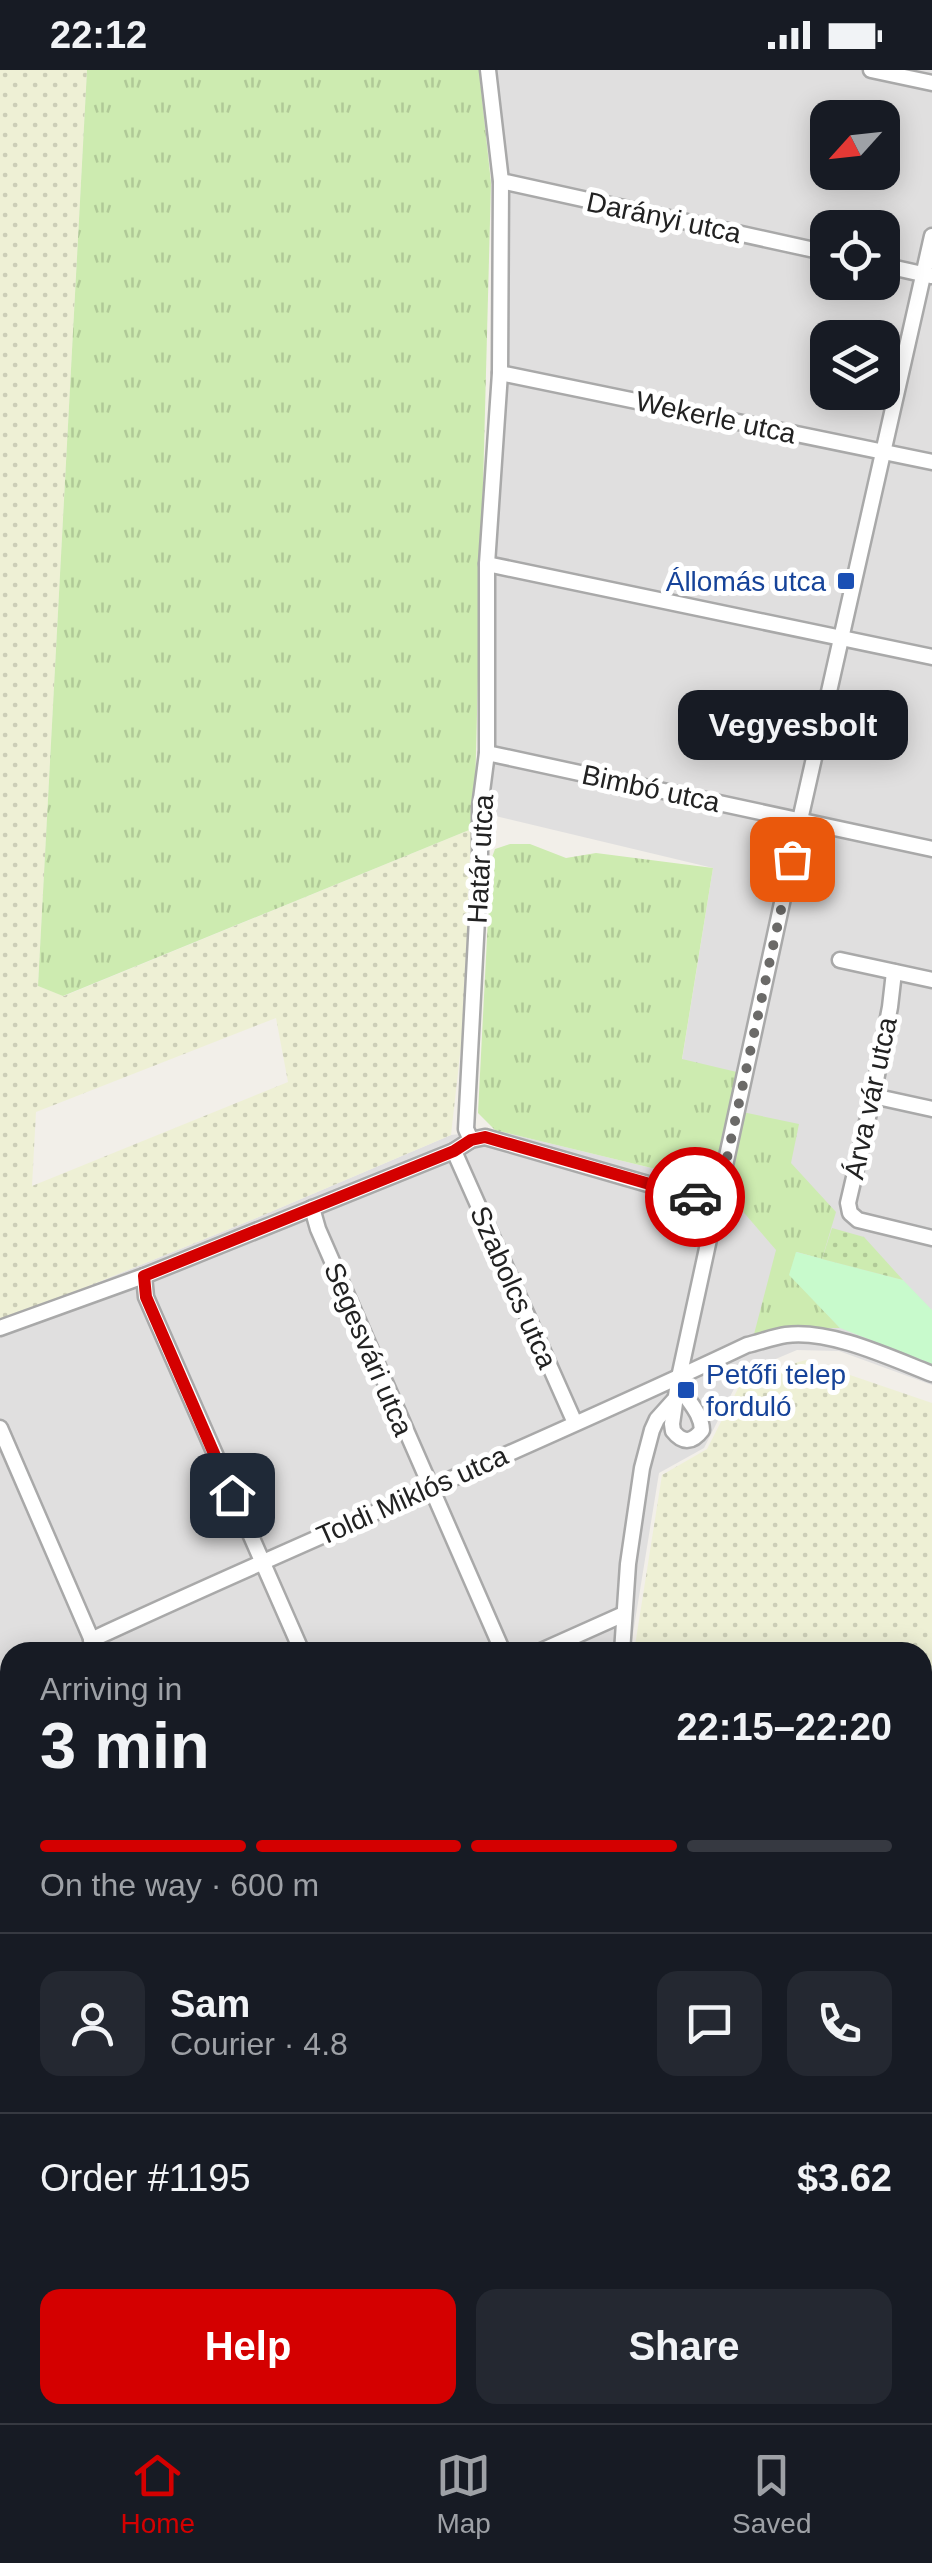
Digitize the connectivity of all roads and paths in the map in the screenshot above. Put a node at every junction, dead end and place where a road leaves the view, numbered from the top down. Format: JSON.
{"nodes":[{"id":1,"x":488,"y":70,"type":"edge"},
{"id":2,"x":872,"y":70,"type":"edge"},
{"id":3,"x":932,"y":83,"type":"edge"},
{"id":4,"x":501,"y":181,"type":"junction"},
{"id":5,"x":932,"y":236,"type":"edge"},
{"id":6,"x":810,"y":249,"type":"edge"},
{"id":7,"x":900,"y":269,"type":"edge"},
{"id":8,"x":928,"y":275,"type":"edge"},
{"id":9,"x":500,"y":373,"type":"junction"},
{"id":10,"x":883,"y":452,"type":"junction"},
{"id":11,"x":932,"y":462,"type":"edge"},
{"id":12,"x":487,"y":564,"type":"junction"},
{"id":13,"x":842,"y":638,"type":"junction"},
{"id":14,"x":932,"y":657,"type":"edge"},
{"id":15,"x":487,"y":753,"type":"junction"},
{"id":16,"x":800,"y":820,"type":"junction"},
{"id":17,"x":932,"y":849,"type":"edge"},
{"id":18,"x":840,"y":960,"type":"dead end"},
{"id":19,"x":894,"y":972,"type":"junction"},
{"id":20,"x":932,"y":980,"type":"edge"},
{"id":21,"x":873,"y":1096,"type":"junction"},
{"id":22,"x":932,"y":1109,"type":"edge"},
{"id":23,"x":471,"y":1140,"type":"junction"},
{"id":24,"x":454,"y":1151,"type":"junction"},
{"id":25,"x":717,"y":1204,"type":"junction"},
{"id":26,"x":312,"y":1208,"type":"junction"},
{"id":27,"x":932,"y":1238,"type":"edge"},
{"id":28,"x":144,"y":1276,"type":"junction"},
{"id":29,"x":0,"y":1328,"type":"edge"},
{"id":30,"x":932,"y":1374,"type":"edge"},
{"id":31,"x":678,"y":1385,"type":"junction"},
{"id":32,"x":575,"y":1423,"type":"junction"},
{"id":33,"x":0,"y":1428,"type":"edge"},
{"id":34,"x":430,"y":1488,"type":"junction"},
{"id":35,"x":262,"y":1560,"type":"junction"},
{"id":36,"x":624,"y":1614,"type":"junction"},
{"id":37,"x":92,"y":1642,"type":"edge"},
{"id":38,"x":102,"y":1642,"type":"edge"},
{"id":39,"x":298,"y":1642,"type":"edge"},
{"id":40,"x":499,"y":1642,"type":"edge"},
{"id":41,"x":561,"y":1642,"type":"edge"},
{"id":42,"x":623,"y":1642,"type":"edge"}],
"edges":[{"from":1,"to":4,"type":"street","name":"Határ utca"},
{"from":2,"to":3,"type":"street"},
{"from":4,"to":6,"type":"street","name":"Darányi utca"},
{"from":4,"to":9,"type":"street","name":"Határ utca"},
{"from":5,"to":8,"type":"street"},
{"from":7,"to":8,"type":"street"},
{"from":8,"to":10,"type":"street"},
{"from":9,"to":10,"type":"street","name":"Wekerle utca"},
{"from":9,"to":12,"type":"street","name":"Határ utca"},
{"from":10,"to":11,"type":"street","name":"Wekerle utca"},
{"from":10,"to":13,"type":"street"},
{"from":12,"to":13,"type":"street"},
{"from":12,"to":15,"type":"street","name":"Határ utca"},
{"from":13,"to":14,"type":"street"},
{"from":13,"to":16,"type":"street"},
{"from":15,"to":16,"type":"street","name":"Bimbó utca"},
{"from":15,"to":23,"type":"street","name":"Határ utca"},
{"from":16,"to":17,"type":"street","name":"Bimbó utca"},
{"from":16,"to":25,"type":"street"},
{"from":18,"to":19,"type":"street"},
{"from":19,"to":20,"type":"street"},
{"from":19,"to":21,"type":"street","name":"Árva vár utca"},
{"from":21,"to":22,"type":"street"},
{"from":21,"to":27,"type":"street","name":"Árva vár utca"},
{"from":23,"to":24,"type":"street"},
{"from":23,"to":25,"type":"street"},
{"from":24,"to":26,"type":"street"},
{"from":24,"to":32,"type":"street","name":"Szabolcs utca"},
{"from":25,"to":31,"type":"street"},
{"from":26,"to":28,"type":"street"},
{"from":26,"to":34,"type":"street","name":"Segesvári utca"},
{"from":28,"to":29,"type":"street"},
{"from":28,"to":35,"type":"street"},
{"from":30,"to":31,"type":"street","name":"Toldi Miklós utca"},
{"from":31,"to":32,"type":"street","name":"Toldi Miklós utca"},
{"from":31,"to":36,"type":"street"},
{"from":32,"to":34,"type":"street","name":"Toldi Miklós utca"},
{"from":33,"to":37,"type":"street"},
{"from":34,"to":35,"type":"street","name":"Toldi Miklós utca"},
{"from":34,"to":40,"type":"street","name":"Segesvári utca"},
{"from":35,"to":38,"type":"street","name":"Toldi Miklós utca"},
{"from":35,"to":39,"type":"street"},
{"from":36,"to":41,"type":"street"},
{"from":36,"to":42,"type":"street"}]}
